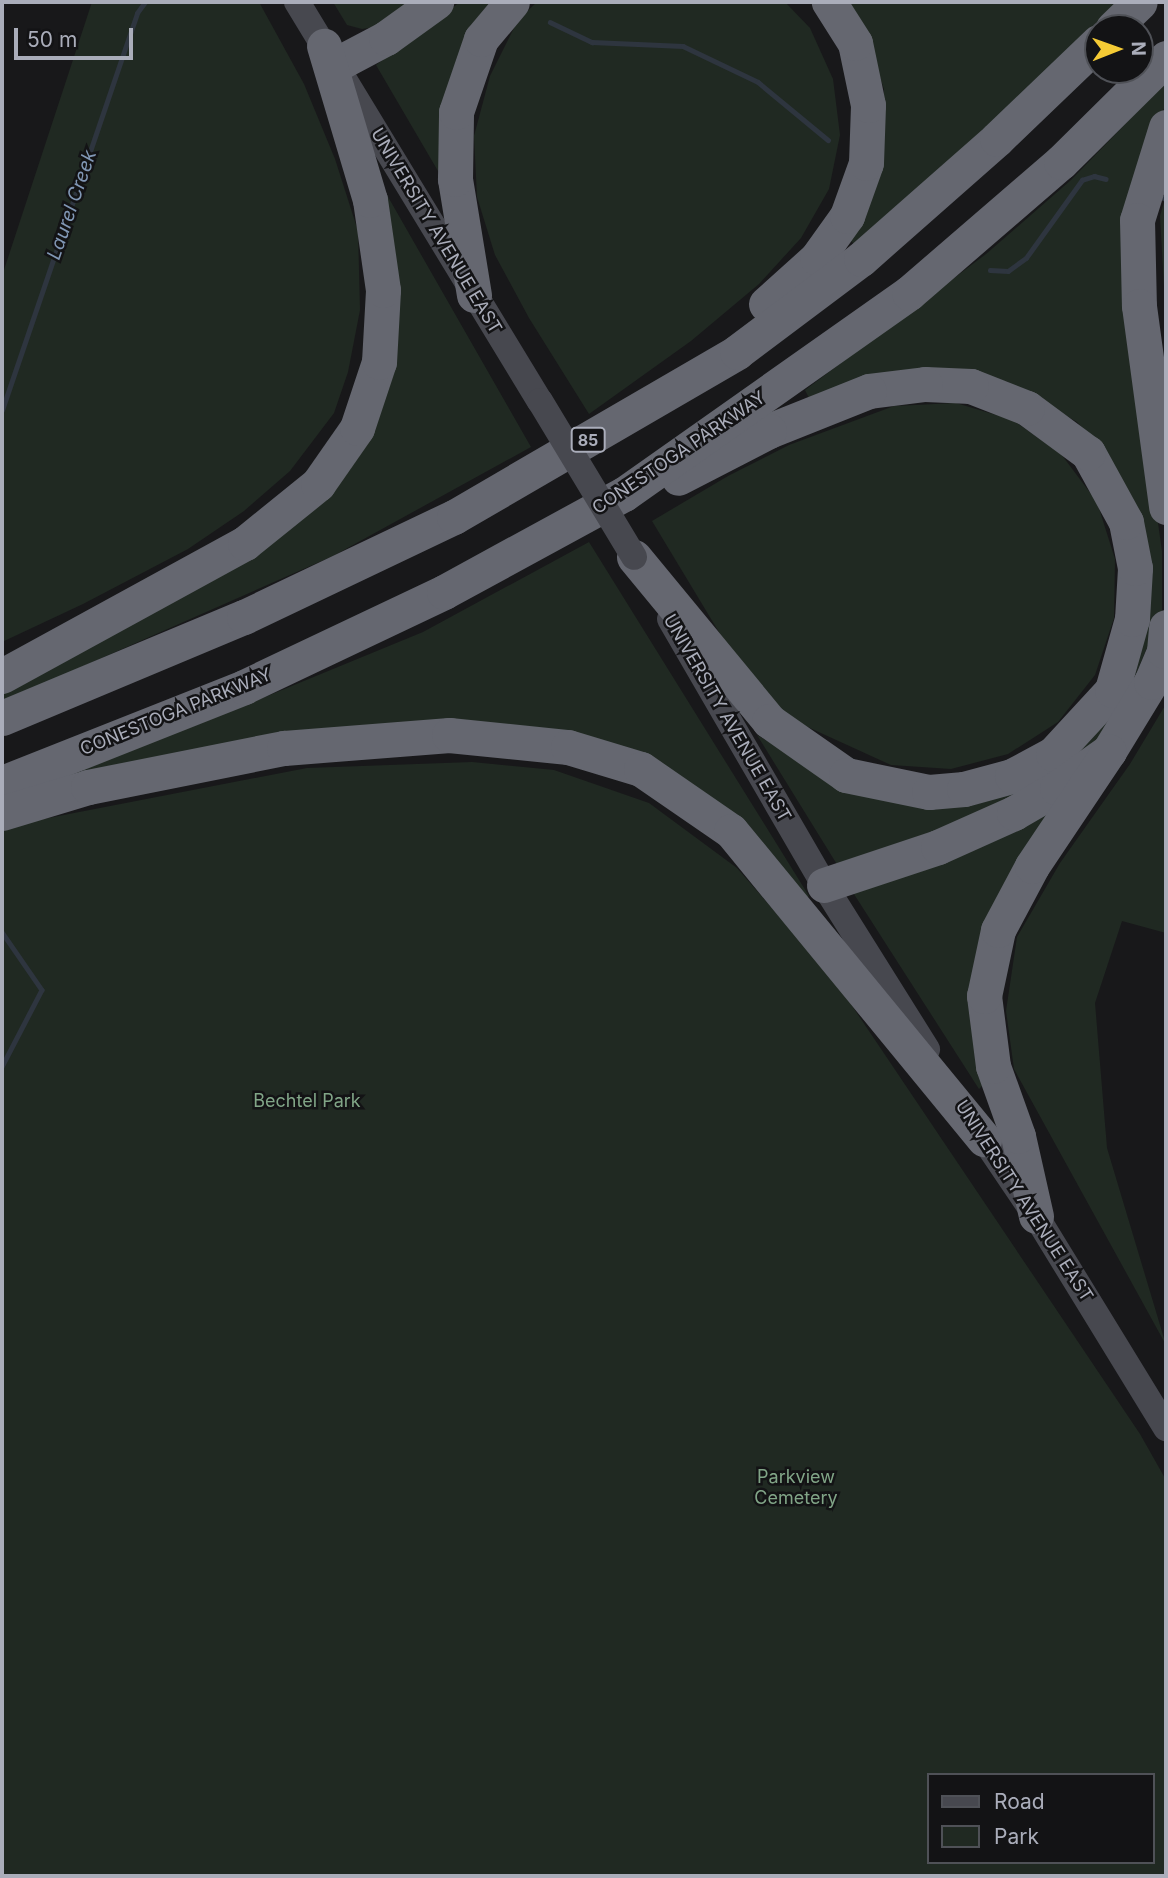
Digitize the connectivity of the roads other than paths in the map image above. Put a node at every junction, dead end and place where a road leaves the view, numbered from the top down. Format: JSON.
{"nodes":[{"id":1,"x":297,"y":2,"type":"edge"},
{"id":2,"x":436,"y":2,"type":"edge"},
{"id":3,"x":512,"y":2,"type":"edge"},
{"id":4,"x":829,"y":2,"type":"edge"},
{"id":5,"x":330,"y":56,"type":"junction"},
{"id":6,"x":1084,"y":56,"type":"edge"},
{"id":7,"x":1166,"y":58,"type":"edge"},
{"id":8,"x":1166,"y":127,"type":"edge"},
{"id":9,"x":474,"y":295,"type":"junction"},
{"id":10,"x":642,"y":410,"type":"junction"},
{"id":11,"x":624,"y":494,"type":"junction"},
{"id":12,"x":1166,"y":507,"type":"edge"},
{"id":13,"x":634,"y":557,"type":"junction"},
{"id":14,"x":1166,"y":627,"type":"edge"},
{"id":15,"x":2,"y":676,"type":"edge"},
{"id":16,"x":2,"y":718,"type":"edge"},
{"id":17,"x":1110,"y":751,"type":"junction"},
{"id":18,"x":2,"y":783,"type":"edge"},
{"id":19,"x":2,"y":813,"type":"edge"},
{"id":20,"x":824,"y":885,"type":"junction"},
{"id":21,"x":984,"y":1139,"type":"junction"},
{"id":22,"x":1036,"y":1216,"type":"junction"},
{"id":23,"x":1166,"y":1428,"type":"edge"}],
"edges":[{"from":1,"to":5,"type":"main road","name":"UNIVERSITY AVENUE EAST"},
{"from":2,"to":5,"type":"highway"},
{"from":3,"to":9,"type":"highway"},
{"from":4,"to":10,"type":"highway"},
{"from":5,"to":9,"type":"main road","name":"UNIVERSITY AVENUE EAST"},
{"from":5,"to":15,"type":"highway"},
{"from":6,"to":10,"type":"highway","number":"85"},
{"from":7,"to":11,"type":"highway","name":"CONESTOGA PARKWAY"},
{"from":8,"to":12,"type":"highway"},
{"from":9,"to":13,"type":"main road","name":"UNIVERSITY AVENUE EAST","bridge":true},
{"from":10,"to":16,"type":"highway","number":"85"},
{"from":11,"to":13,"type":"highway"},
{"from":11,"to":18,"type":"highway","name":"CONESTOGA PARKWAY"},
{"from":13,"to":20,"type":"main road","name":"UNIVERSITY AVENUE EAST"},
{"from":14,"to":17,"type":"highway"},
{"from":17,"to":20,"type":"highway"},
{"from":17,"to":22,"type":"highway"},
{"from":19,"to":21,"type":"highway"},
{"from":20,"to":21,"type":"main road","name":"UNIVERSITY AVENUE EAST"},
{"from":21,"to":22,"type":"main road","name":"UNIVERSITY AVENUE EAST"},
{"from":22,"to":23,"type":"main road","name":"UNIVERSITY AVENUE EAST"}]}
